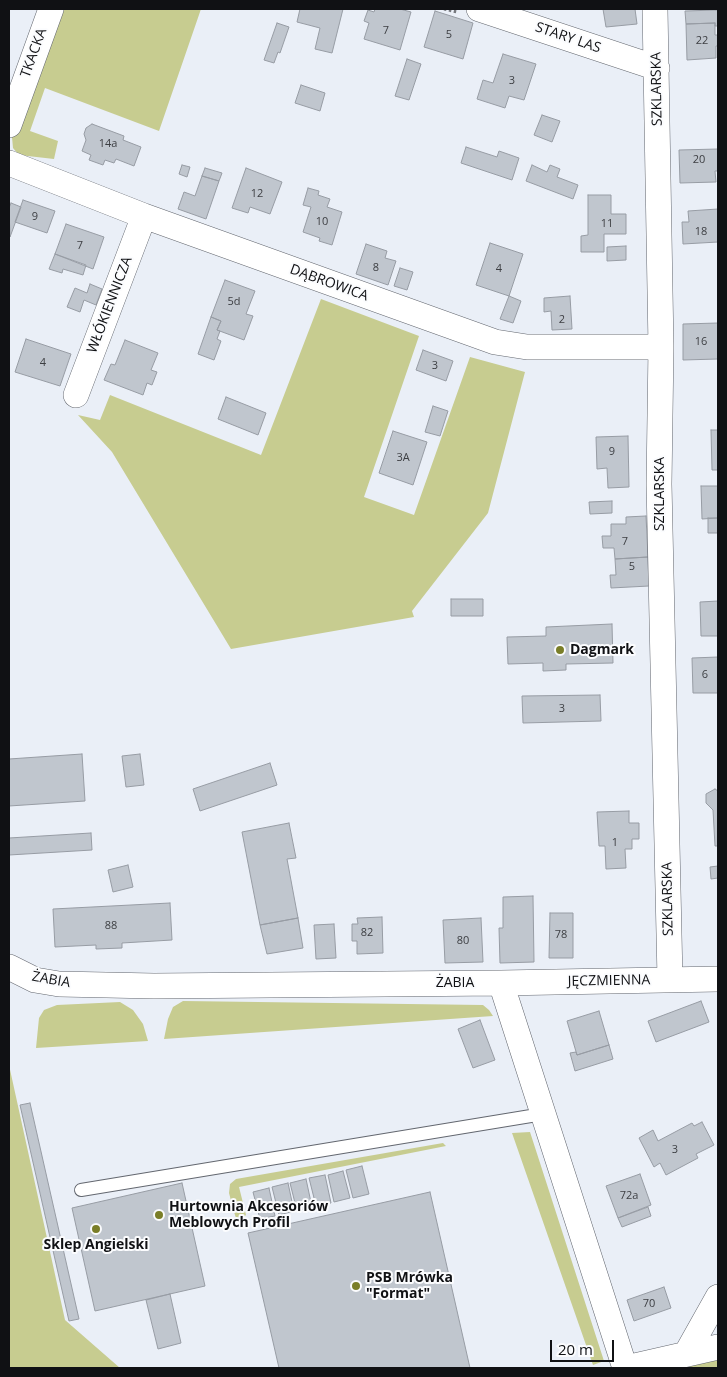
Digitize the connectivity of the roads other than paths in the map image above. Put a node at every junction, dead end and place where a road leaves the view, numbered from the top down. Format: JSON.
{"nodes":[{"id":1,"x":51,"y":9,"type":"edge"},
{"id":2,"x":479,"y":9,"type":"edge"},
{"id":3,"x":655,"y":9,"type":"edge"},
{"id":4,"x":657,"y":68,"type":"junction"},
{"id":5,"x":9,"y":125,"type":"edge"},
{"id":6,"x":9,"y":163,"type":"edge"},
{"id":7,"x":144,"y":216,"type":"junction"},
{"id":8,"x":661,"y":347,"type":"junction"},
{"id":9,"x":76,"y":395,"type":"dead end"},
{"id":10,"x":9,"y":967,"type":"edge"},
{"id":11,"x":670,"y":979,"type":"junction"},
{"id":12,"x":718,"y":979,"type":"edge"},
{"id":13,"x":501,"y":983,"type":"junction"},
{"id":14,"x":543,"y":1114,"type":"junction"},
{"id":15,"x":81,"y":1190,"type":"dead end"},
{"id":16,"x":718,"y":1297,"type":"edge"},
{"id":17,"x":718,"y":1347,"type":"edge"},
{"id":18,"x":686,"y":1354,"type":"junction"},
{"id":19,"x":625,"y":1368,"type":"edge"}],
"edges":[{"from":1,"to":5,"type":"street","name":"TKACKA"},
{"from":2,"to":4,"type":"street","name":"STARY LAS"},
{"from":3,"to":4,"type":"street","name":"SZKLARSKA"},
{"from":4,"to":8,"type":"street","name":"SZKLARSKA"},
{"from":6,"to":7,"type":"street","name":"DĄBROWICA"},
{"from":7,"to":8,"type":"street","name":"DĄBROWICA"},
{"from":7,"to":9,"type":"street","name":"WŁÓKIENNICZA"},
{"from":8,"to":11,"type":"street","name":"SZKLARSKA"},
{"from":10,"to":13,"type":"street","name":"ŻABIA"},
{"from":11,"to":12,"type":"street","name":"JĘCZMIENNA"},
{"from":11,"to":13,"type":"street","name":"JĘCZMIENNA"},
{"from":13,"to":14,"type":"street"},
{"from":14,"to":15,"type":"lane"},
{"from":14,"to":19,"type":"street"},
{"from":16,"to":18,"type":"street"},
{"from":17,"to":18,"type":"street"},
{"from":18,"to":19,"type":"street"}]}
